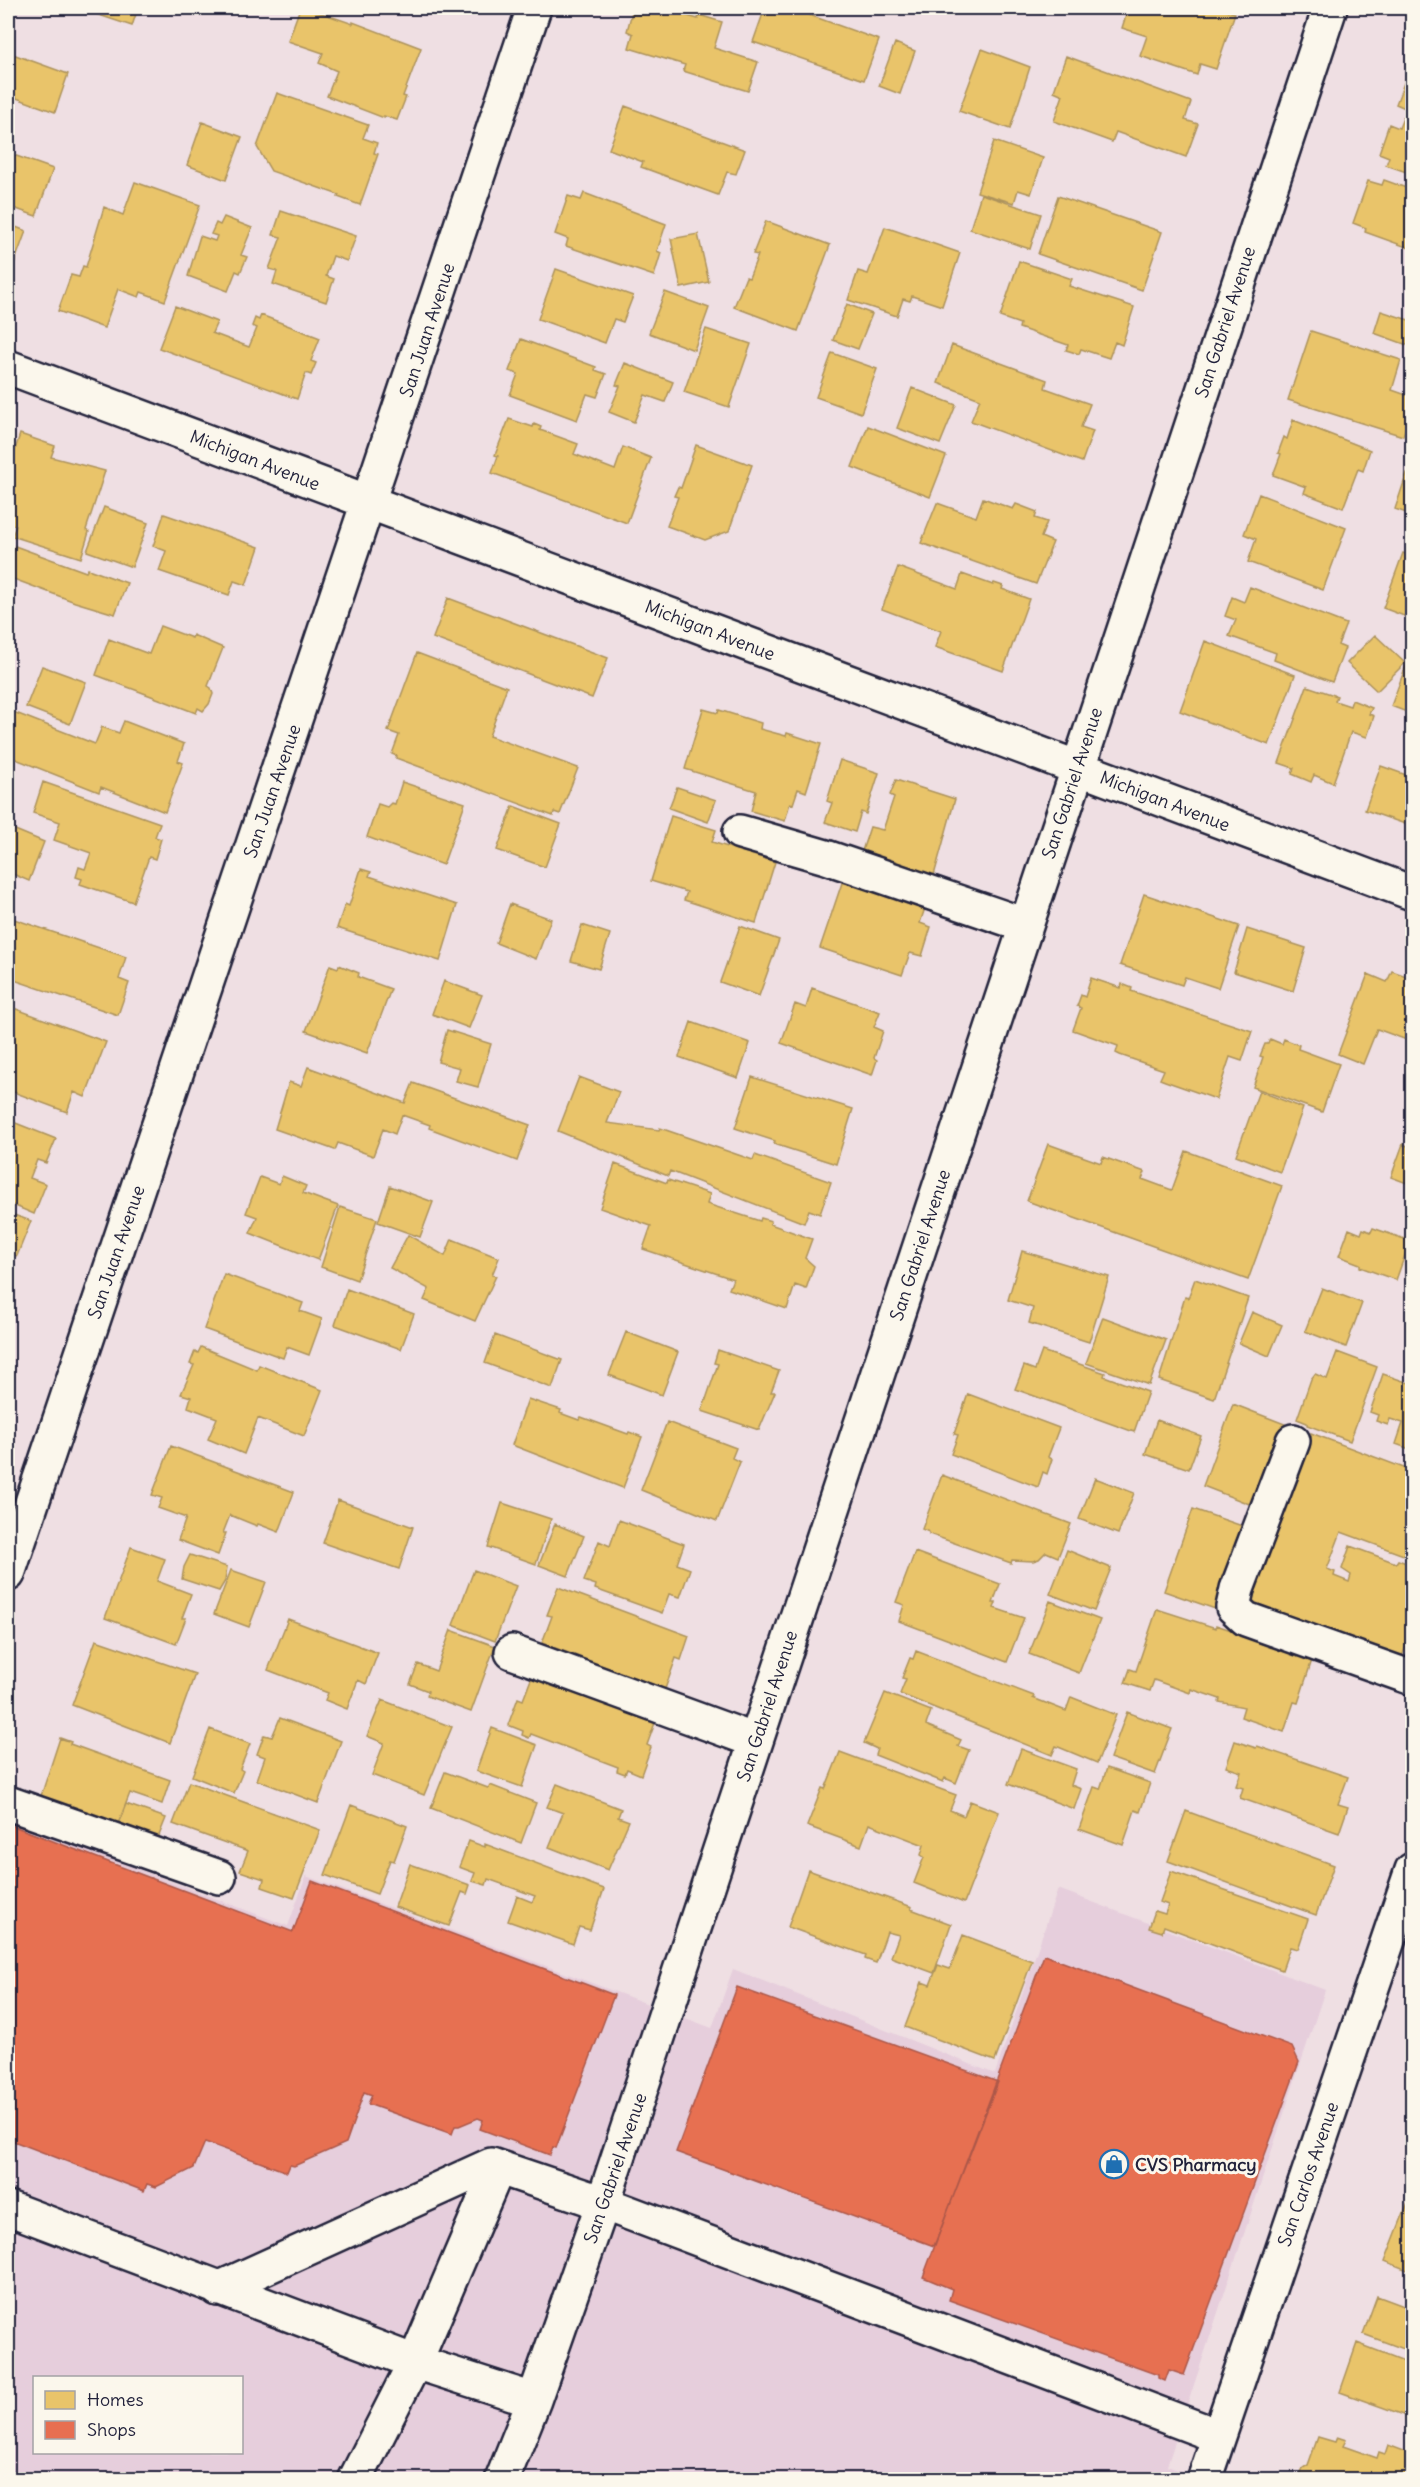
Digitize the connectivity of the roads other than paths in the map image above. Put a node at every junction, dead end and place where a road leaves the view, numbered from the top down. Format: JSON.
{"nodes":[{"id":1,"x":534,"y":8,"type":"edge"},
{"id":2,"x":1330,"y":8,"type":"edge"},
{"id":3,"x":8,"y":367,"type":"edge"},
{"id":4,"x":370,"y":503,"type":"junction"},
{"id":5,"x":1077,"y":767,"type":"junction"},
{"id":6,"x":740,"y":832,"type":"dead end"},
{"id":7,"x":1413,"y":893,"type":"edge"},
{"id":8,"x":1025,"y":925,"type":"junction"},
{"id":9,"x":1293,"y":1441,"type":"dead end"},
{"id":10,"x":8,"y":1574,"type":"edge"},
{"id":11,"x":512,"y":1652,"type":"dead end"},
{"id":12,"x":1413,"y":1678,"type":"edge"},
{"id":13,"x":756,"y":1741,"type":"junction"},
{"id":14,"x":8,"y":1803,"type":"edge"},
{"id":15,"x":1413,"y":1870,"type":"edge"},
{"id":16,"x":219,"y":1877,"type":"dead end"},
{"id":17,"x":498,"y":2168,"type":"junction"},
{"id":18,"x":603,"y":2204,"type":"junction"},
{"id":19,"x":8,"y":2208,"type":"edge"},
{"id":20,"x":218,"y":2289,"type":"junction"},
{"id":21,"x":415,"y":2362,"type":"junction"},
{"id":22,"x":534,"y":2400,"type":"junction"},
{"id":23,"x":1218,"y":2436,"type":"junction"},
{"id":24,"x":355,"y":2480,"type":"edge"},
{"id":25,"x":502,"y":2480,"type":"edge"},
{"id":26,"x":1204,"y":2480,"type":"edge"}],
"edges":[{"from":1,"to":4,"type":"street","name":"San Juan Avenue"},
{"from":2,"to":5,"type":"street","name":"San Gabriel Avenue"},
{"from":3,"to":4,"type":"street","name":"Michigan Avenue"},
{"from":4,"to":5,"type":"street","name":"Michigan Avenue"},
{"from":4,"to":10,"type":"street","name":"San Juan Avenue"},
{"from":5,"to":7,"type":"street","name":"Michigan Avenue"},
{"from":5,"to":8,"type":"street","name":"San Gabriel Avenue"},
{"from":6,"to":8,"type":"street"},
{"from":8,"to":13,"type":"street","name":"San Gabriel Avenue"},
{"from":9,"to":12,"type":"street"},
{"from":11,"to":13,"type":"street"},
{"from":13,"to":18,"type":"street","name":"San Gabriel Avenue"},
{"from":14,"to":16,"type":"street"},
{"from":15,"to":23,"type":"street","name":"San Carlos Avenue"},
{"from":17,"to":18,"type":"street"},
{"from":17,"to":20,"type":"street"},
{"from":17,"to":21,"type":"street"},
{"from":18,"to":22,"type":"street","name":"San Gabriel Avenue"},
{"from":18,"to":23,"type":"street"},
{"from":19,"to":20,"type":"street"},
{"from":20,"to":21,"type":"street"},
{"from":21,"to":22,"type":"street"},
{"from":21,"to":24,"type":"street"},
{"from":22,"to":25,"type":"street","name":"San Gabriel Avenue"},
{"from":23,"to":26,"type":"street","name":"San Carlos Avenue"}]}
